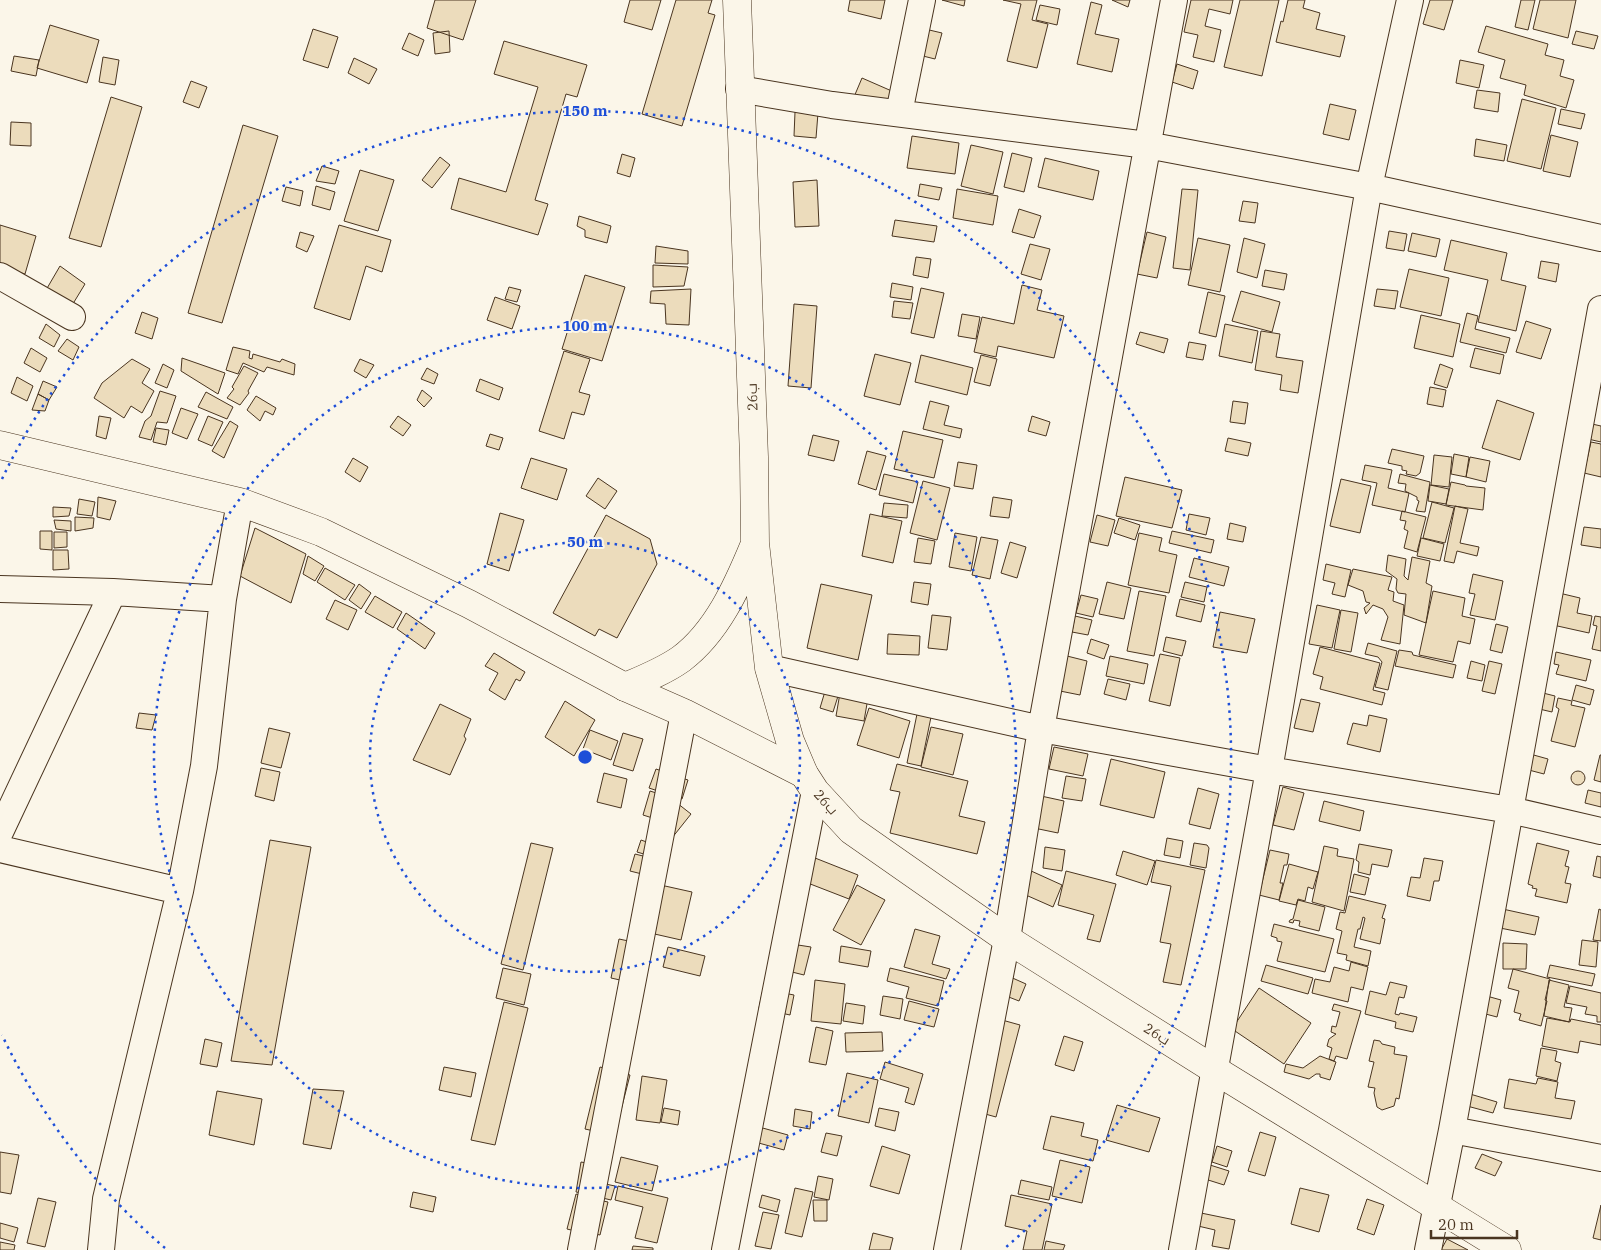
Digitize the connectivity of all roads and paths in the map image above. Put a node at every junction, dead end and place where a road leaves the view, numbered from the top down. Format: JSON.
{"nodes":[{"id":1,"x":737,"y":0,"type":"edge"},
{"id":2,"x":922,"y":0,"type":"edge"},
{"id":3,"x":1174,"y":0,"type":"edge"},
{"id":4,"x":1410,"y":0,"type":"edge"},
{"id":5,"x":739,"y":90,"type":"junction"},
{"id":6,"x":899,"y":113,"type":"junction"},
{"id":7,"x":1147,"y":145,"type":"junction"},
{"id":8,"x":1369,"y":187,"type":"junction"},
{"id":9,"x":1601,"y":238,"type":"edge"},
{"id":10,"x":0,"y":276,"type":"edge"},
{"id":11,"x":1601,"y":309,"type":"edge"},
{"id":12,"x":72,"y":317,"type":"dead end"},
{"id":13,"x":0,"y":445,"type":"edge"},
{"id":14,"x":240,"y":502,"type":"junction"},
{"id":15,"x":755,"y":543,"type":"junction"},
{"id":16,"x":0,"y":589,"type":"edge"},
{"id":17,"x":113,"y":592,"type":"junction"},
{"id":18,"x":223,"y":599,"type":"junction"},
{"id":19,"x":769,"y":668,"type":"junction"},
{"id":20,"x":625,"y":688,"type":"junction"},
{"id":21,"x":684,"y":713,"type":"junction"},
{"id":22,"x":1041,"y":729,"type":"junction"},
{"id":23,"x":1269,"y":770,"type":"junction"},
{"id":24,"x":809,"y":783,"type":"junction"},
{"id":25,"x":1510,"y":810,"type":"junction"},
{"id":26,"x":1601,"y":831,"type":"edge"},
{"id":27,"x":0,"y":832,"type":"edge"},
{"id":28,"x":0,"y":849,"type":"edge"},
{"id":29,"x":180,"y":891,"type":"junction"},
{"id":30,"x":1008,"y":939,"type":"junction"},
{"id":31,"x":1215,"y":1070,"type":"junction"},
{"id":32,"x":1452,"y":1130,"type":"junction"},
{"id":33,"x":1601,"y":1158,"type":"edge"},
{"id":34,"x":1436,"y":1207,"type":"junction"},
{"id":35,"x":101,"y":1250,"type":"edge"},
{"id":36,"x":581,"y":1250,"type":"edge"},
{"id":37,"x":725,"y":1250,"type":"edge"},
{"id":38,"x":947,"y":1250,"type":"edge"},
{"id":39,"x":1182,"y":1250,"type":"edge"},
{"id":40,"x":1428,"y":1250,"type":"edge"},
{"id":41,"x":1507,"y":1250,"type":"edge"}],
"edges":[{"from":1,"to":5,"type":"main road","name":"26ب"},
{"from":2,"to":6,"type":"street"},
{"from":3,"to":7,"type":"street"},
{"from":4,"to":8,"type":"street"},
{"from":5,"to":6,"type":"street"},
{"from":5,"to":15,"type":"main road","name":"26ب"},
{"from":6,"to":7,"type":"street"},
{"from":7,"to":8,"type":"street"},
{"from":7,"to":22,"type":"street"},
{"from":8,"to":9,"type":"street"},
{"from":8,"to":23,"type":"street"},
{"from":10,"to":12,"type":"street"},
{"from":11,"to":25,"type":"street"},
{"from":13,"to":14,"type":"main road"},
{"from":14,"to":18,"type":"street"},
{"from":14,"to":20,"type":"main road"},
{"from":15,"to":19,"type":"main road","name":"26ب"},
{"from":15,"to":20,"type":"main road"},
{"from":16,"to":17,"type":"street"},
{"from":17,"to":18,"type":"street"},
{"from":17,"to":27,"type":"street"},
{"from":18,"to":29,"type":"street"},
{"from":19,"to":22,"type":"street"},
{"from":19,"to":24,"type":"main road","name":"26ب"},
{"from":20,"to":21,"type":"main road"},
{"from":21,"to":24,"type":"main road"},
{"from":21,"to":36,"type":"street"},
{"from":22,"to":23,"type":"street"},
{"from":22,"to":30,"type":"street"},
{"from":23,"to":25,"type":"street"},
{"from":23,"to":31,"type":"street"},
{"from":24,"to":30,"type":"main road","name":"26ب"},
{"from":24,"to":37,"type":"street"},
{"from":25,"to":26,"type":"street"},
{"from":25,"to":32,"type":"street"},
{"from":28,"to":29,"type":"street"},
{"from":29,"to":35,"type":"street"},
{"from":30,"to":31,"type":"main road","name":"26ب"},
{"from":30,"to":38,"type":"street"},
{"from":31,"to":34,"type":"main road","name":"26ب"},
{"from":31,"to":39,"type":"street"},
{"from":32,"to":33,"type":"street"},
{"from":32,"to":34,"type":"street"},
{"from":34,"to":40,"type":"street"},
{"from":34,"to":41,"type":"main road","name":"26ب"}]}
